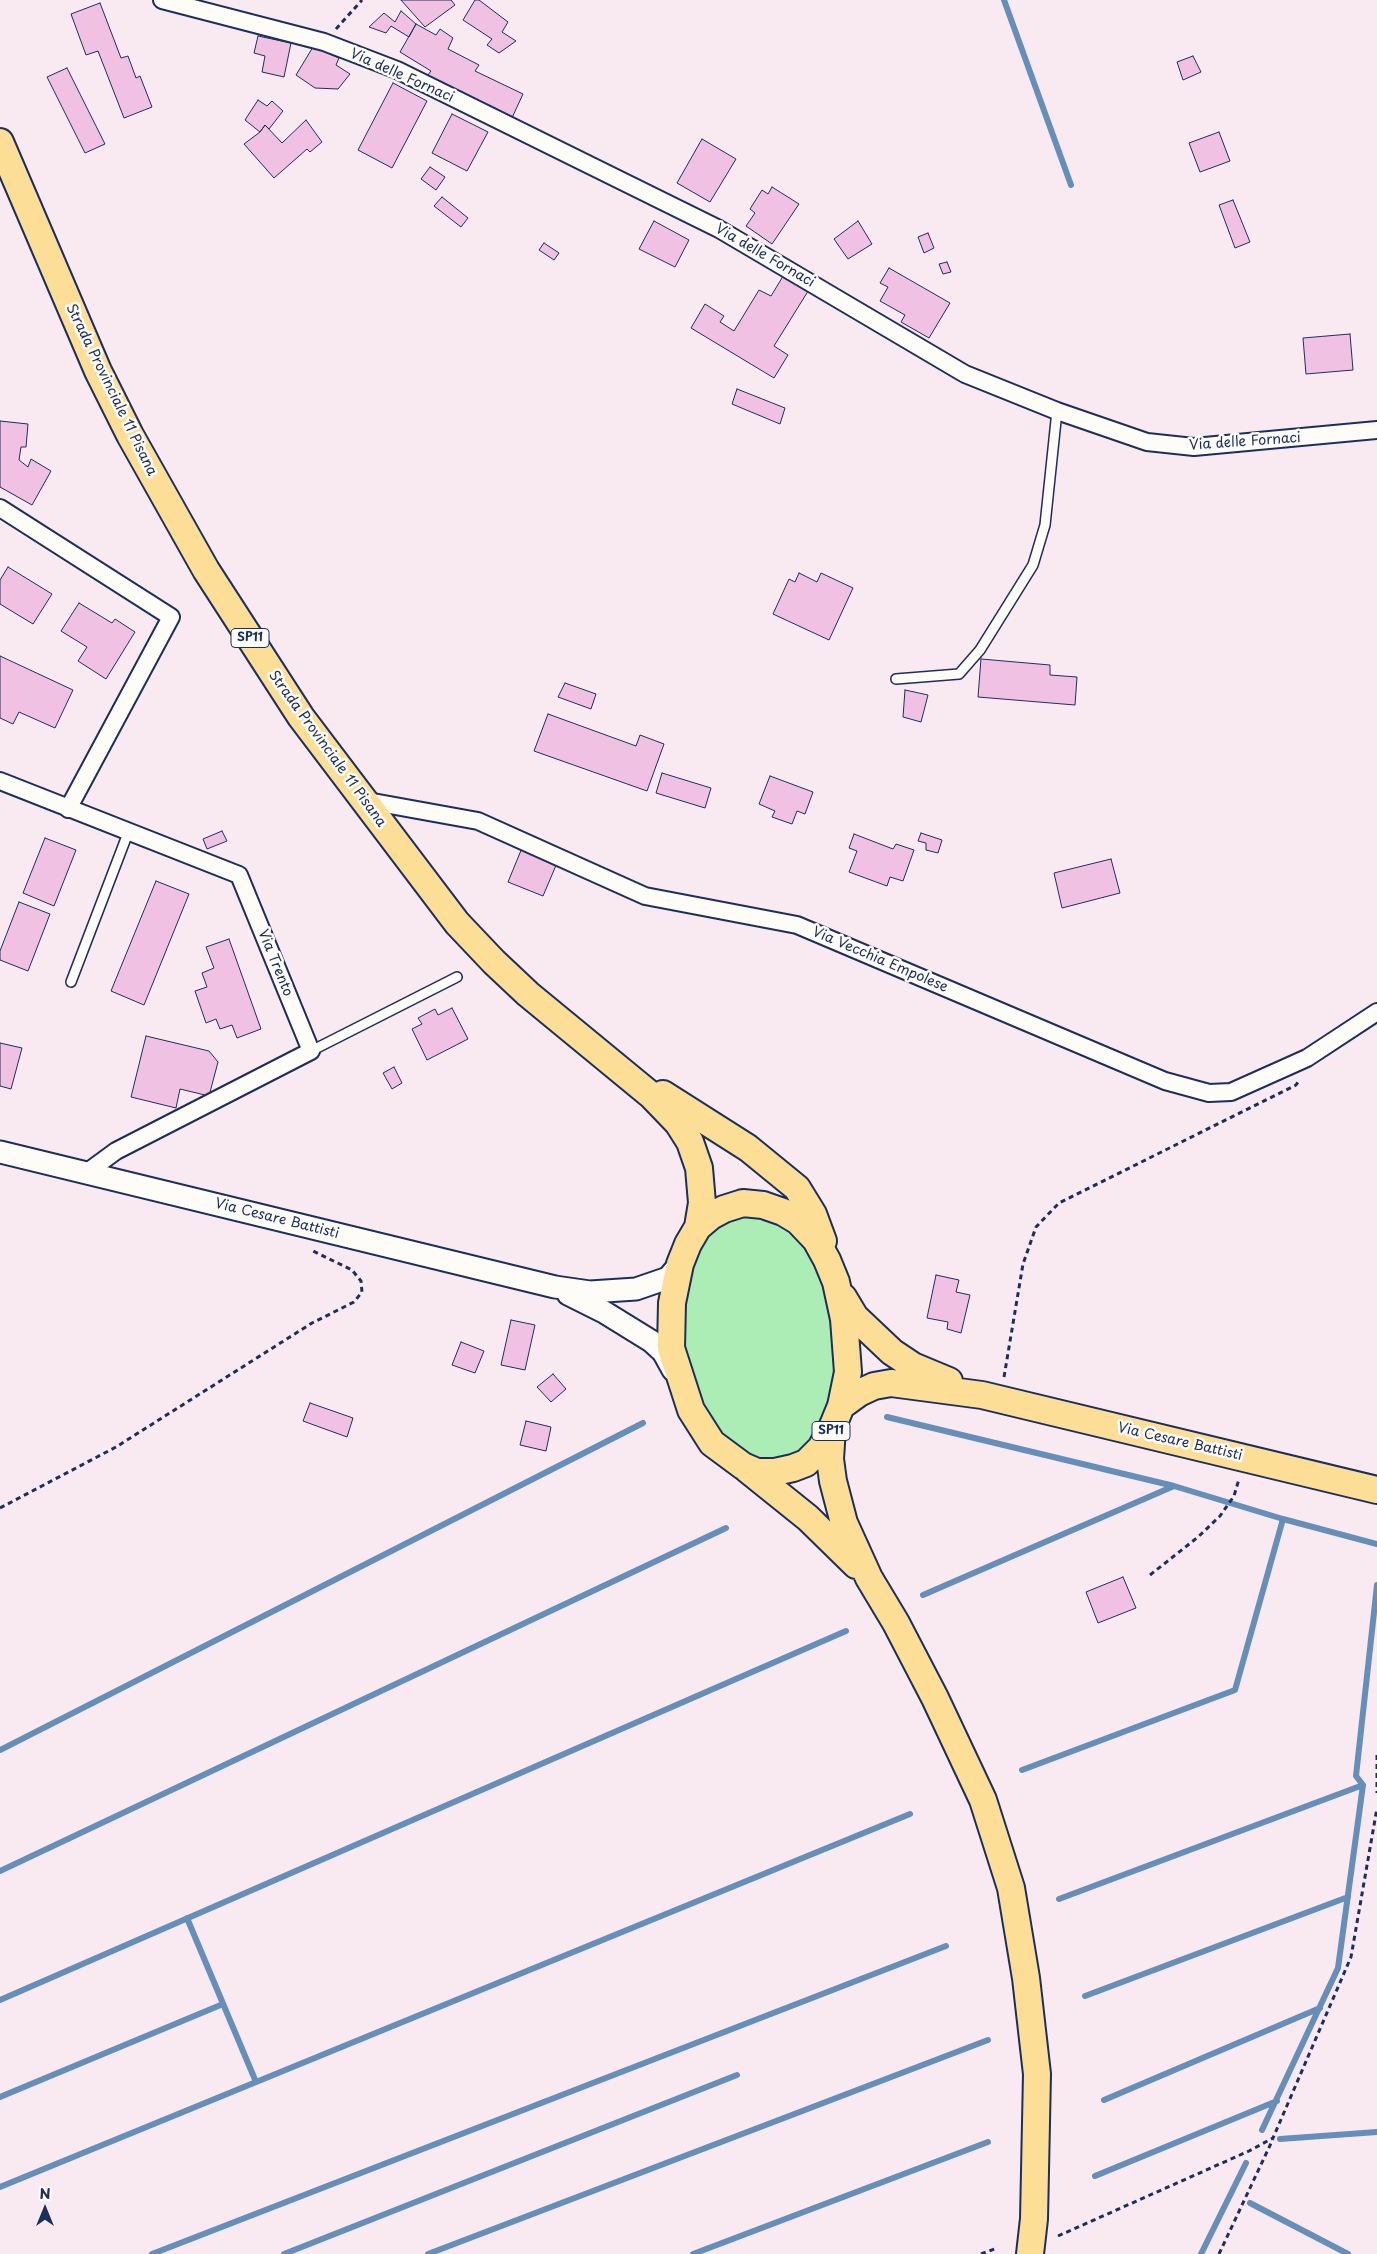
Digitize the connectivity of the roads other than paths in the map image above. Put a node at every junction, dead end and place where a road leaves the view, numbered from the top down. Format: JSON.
{"nodes":[{"id":1,"x":162,"y":0,"type":"edge"},
{"id":2,"x":0,"y":142,"type":"edge"},
{"id":3,"x":1057,"y":411,"type":"junction"},
{"id":4,"x":1377,"y":430,"type":"edge"},
{"id":5,"x":0,"y":508,"type":"edge"},
{"id":6,"x":896,"y":679,"type":"dead end"},
{"id":7,"x":0,"y":781,"type":"edge"},
{"id":8,"x":362,"y":800,"type":"junction"},
{"id":9,"x":68,"y":809,"type":"junction"},
{"id":10,"x":128,"y":833,"type":"junction"},
{"id":11,"x":457,"y":977,"type":"dead end"},
{"id":12,"x":71,"y":982,"type":"dead end"},
{"id":13,"x":1377,"y":1012,"type":"edge"},
{"id":14,"x":311,"y":1051,"type":"junction"},
{"id":15,"x":609,"y":1060,"type":"junction"},
{"id":16,"x":0,"y":1152,"type":"edge"},
{"id":17,"x":86,"y":1173,"type":"junction"},
{"id":18,"x":698,"y":1228,"type":"junction"},
{"id":19,"x":680,"y":1264,"type":"junction"},
{"id":20,"x":834,"y":1278,"type":"junction"},
{"id":21,"x":555,"y":1287,"type":"junction"},
{"id":22,"x":683,"y":1388,"type":"junction"},
{"id":23,"x":991,"y":1397,"type":"junction"},
{"id":24,"x":836,"y":1417,"type":"junction"},
{"id":25,"x":743,"y":1466,"type":"junction"},
{"id":26,"x":1377,"y":1490,"type":"edge"},
{"id":27,"x":869,"y":1578,"type":"junction"},
{"id":28,"x":1030,"y":2254,"type":"edge"}],
"edges":[{"from":1,"to":3,"type":"street","name":"Via delle Fornaci"},
{"from":2,"to":8,"type":"main road","name":"Strada Provinciale 11 Pisana","number":"SP11"},
{"from":3,"to":4,"type":"street","name":"Via delle Fornaci"},
{"from":3,"to":6,"type":"lane"},
{"from":5,"to":9,"type":"street"},
{"from":7,"to":9,"type":"street","name":"Via Trento"},
{"from":8,"to":13,"type":"street","name":"Via Vecchia Empolese"},
{"from":8,"to":15,"type":"main road","name":"Strada Provinciale 11 Pisana","number":"SP11"},
{"from":9,"to":10,"type":"street","name":"Via Trento"},
{"from":10,"to":12,"type":"lane"},
{"from":10,"to":14,"type":"street","name":"Via Trento"},
{"from":11,"to":14,"type":"lane"},
{"from":14,"to":17,"type":"street"},
{"from":15,"to":18,"type":"main road","name":"Strada Provinciale 11 Pisana","number":"SP11"},
{"from":15,"to":20,"type":"main road","name":"Strada Provinciale 11 Pisana","number":"SP11"},
{"from":16,"to":17,"type":"street","name":"Via Cesare Battisti"},
{"from":17,"to":21,"type":"street","name":"Via Cesare Battisti"},
{"from":18,"to":19,"type":"main road","name":"Via Cesare Battisti","number":"SP11"},
{"from":18,"to":20,"type":"main road","name":"Via Cesare Battisti","number":"SP11"},
{"from":19,"to":21,"type":"street","name":"Via Cesare Battisti"},
{"from":19,"to":22,"type":"main road","name":"Via Cesare Battisti","number":"SP11"},
{"from":20,"to":23,"type":"main road","name":"Via Cesare Battisti","number":"SP11"},
{"from":20,"to":24,"type":"main road","name":"Via Cesare Battisti","number":"SP11"},
{"from":21,"to":22,"type":"street","name":"Via Cesare Battisti"},
{"from":22,"to":25,"type":"main road","name":"Via Cesare Battisti","number":"SP11"},
{"from":23,"to":24,"type":"main road","name":"Via Cesare Battisti","number":"SP11"},
{"from":23,"to":26,"type":"main road","name":"Via Cesare Battisti","number":"SP11"},
{"from":24,"to":25,"type":"main road","name":"Via Cesare Battisti","number":"SP11"},
{"from":24,"to":27,"type":"main road"},
{"from":25,"to":27,"type":"main road"},
{"from":27,"to":28,"type":"main road"}]}
